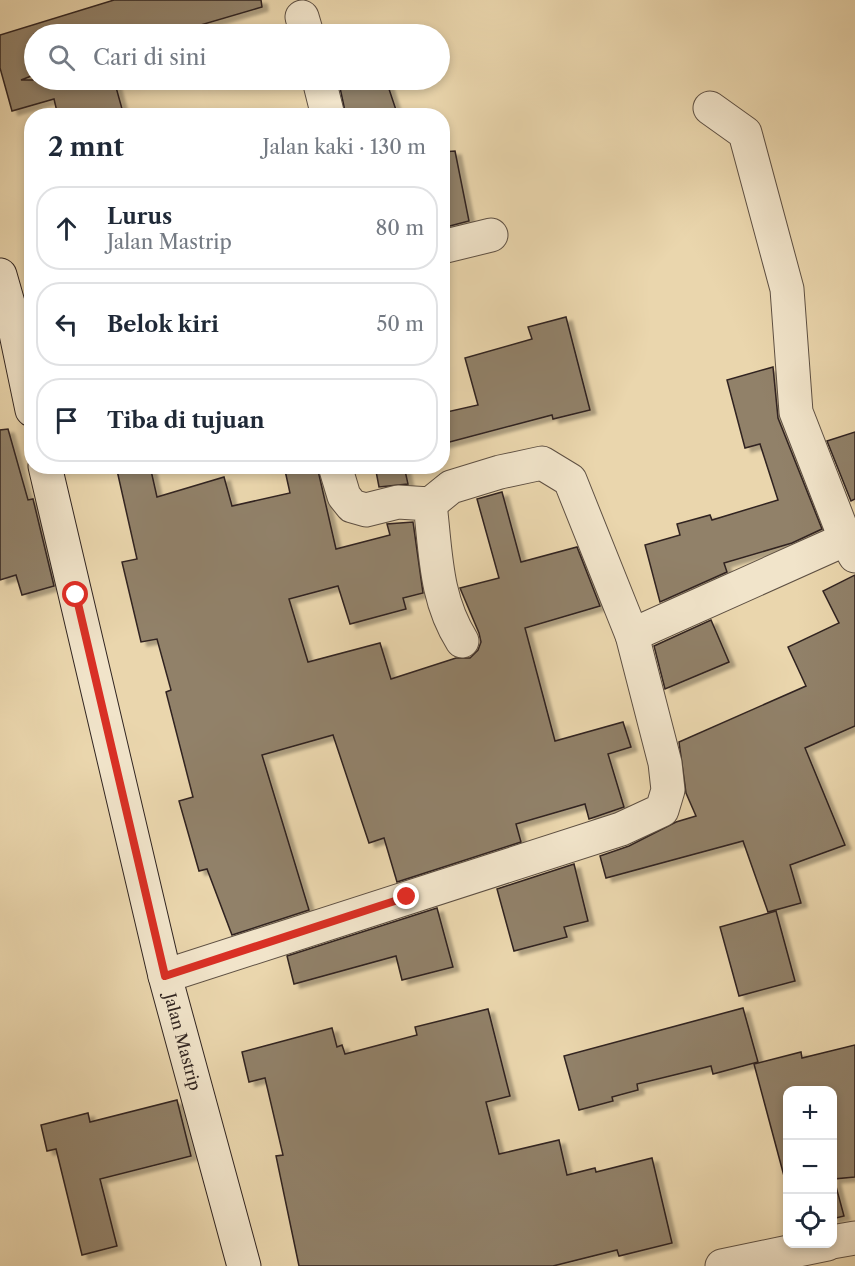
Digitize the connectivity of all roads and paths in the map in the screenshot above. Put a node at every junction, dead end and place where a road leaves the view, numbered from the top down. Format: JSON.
{"nodes":[{"id":1,"x":322,"y":90,"type":"edge"},
{"id":2,"x":326,"y":108,"type":"edge"},
{"id":3,"x":710,"y":108,"type":"dead end"},
{"id":4,"x":491,"y":235,"type":"dead end"},
{"id":5,"x":450,"y":246,"type":"edge"},
{"id":6,"x":0,"y":275,"type":"edge"},
{"id":7,"x":7,"y":326,"type":"edge"},
{"id":8,"x":24,"y":358,"type":"edge"},
{"id":9,"x":47,"y":474,"type":"edge"},
{"id":10,"x":337,"y":474,"type":"edge"},
{"id":11,"x":430,"y":504,"type":"junction"},
{"id":12,"x":852,"y":543,"type":"edge"},
{"id":13,"x":632,"y":635,"type":"junction"},
{"id":14,"x":462,"y":641,"type":"dead end"},
{"id":15,"x":165,"y":976,"type":"junction"},
{"id":16,"x":855,"y":1238,"type":"edge"},
{"id":17,"x":837,"y":1241,"type":"edge"},
{"id":18,"x":808,"y":1248,"type":"edge"},
{"id":19,"x":244,"y":1266,"type":"edge"},
{"id":20,"x":723,"y":1266,"type":"edge"}],
"edges":[{"from":1,"to":2,"type":"street"},
{"from":3,"to":12,"type":"street"},
{"from":4,"to":5,"type":"street"},
{"from":6,"to":7,"type":"street"},
{"from":7,"to":8,"type":"street"},
{"from":9,"to":15,"type":"street","name":"Jalan Mastrip"},
{"from":10,"to":11,"type":"street"},
{"from":11,"to":13,"type":"street"},
{"from":11,"to":14,"type":"street"},
{"from":12,"to":13,"type":"street"},
{"from":13,"to":15,"type":"street"},
{"from":15,"to":19,"type":"street","name":"Jalan Mastrip"},
{"from":16,"to":17,"type":"street"},
{"from":18,"to":20,"type":"street"}]}
